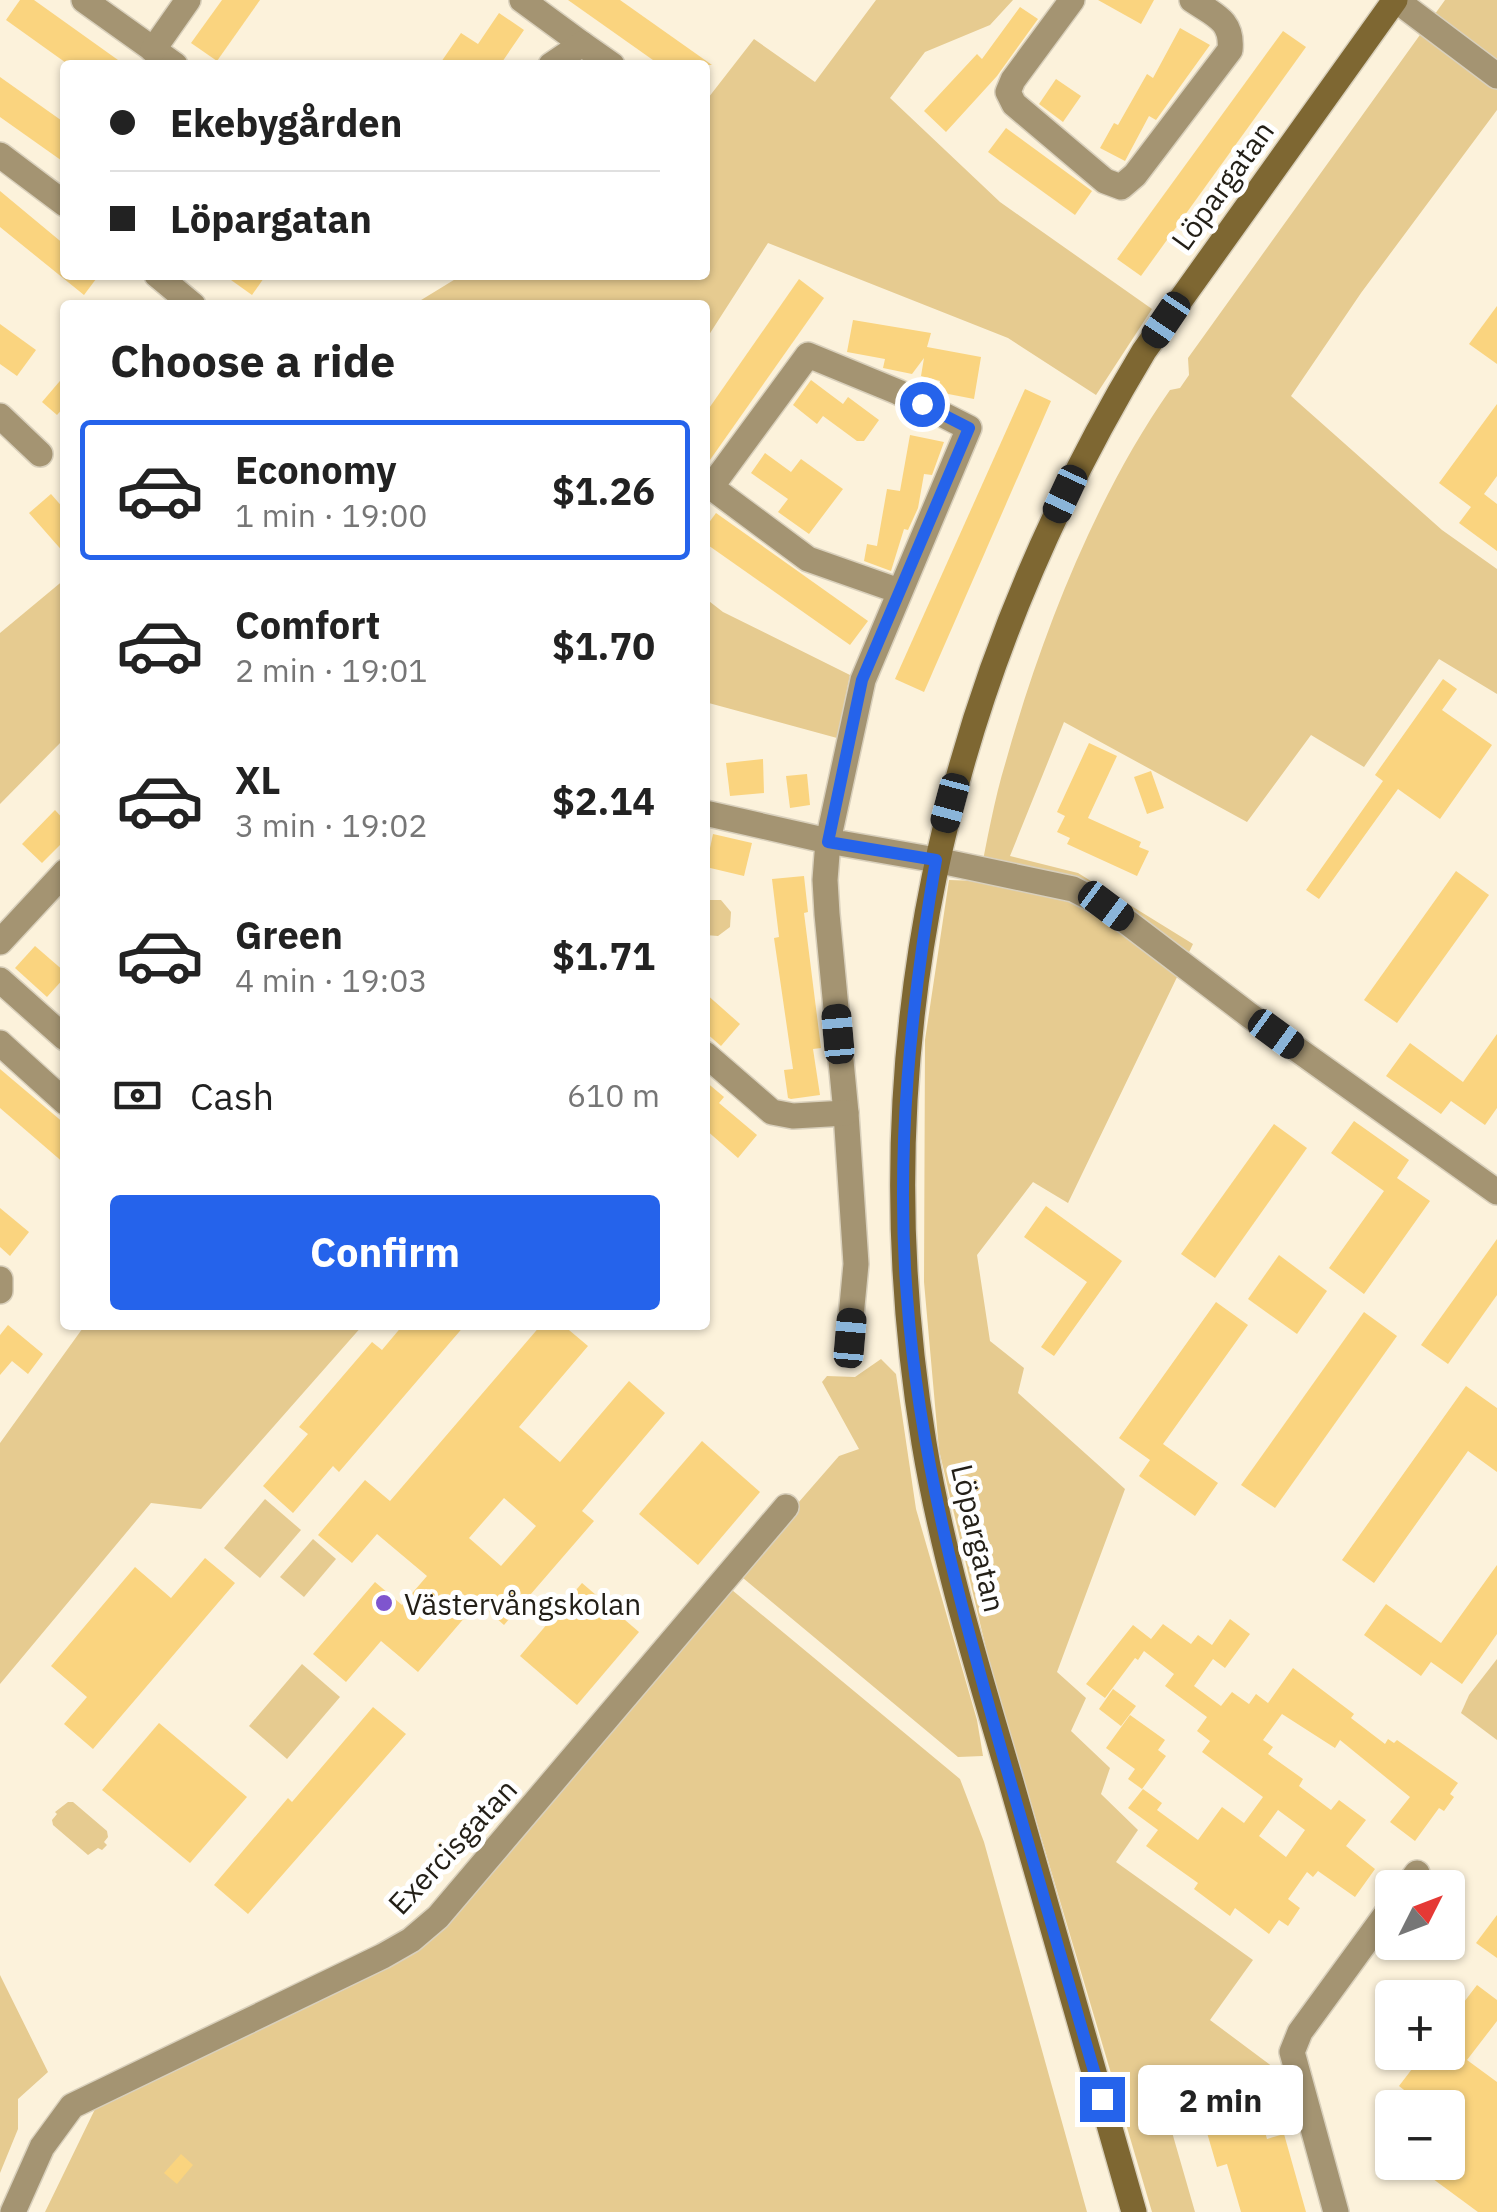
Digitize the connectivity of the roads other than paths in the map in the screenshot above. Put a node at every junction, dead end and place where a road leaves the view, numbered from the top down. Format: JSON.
{"nodes":[{"id":1,"x":84,"y":0,"type":"edge"},
{"id":2,"x":188,"y":0,"type":"edge"},
{"id":3,"x":522,"y":0,"type":"edge"},
{"id":4,"x":1072,"y":0,"type":"edge"},
{"id":5,"x":1192,"y":0,"type":"edge"},
{"id":6,"x":1396,"y":0,"type":"edge"},
{"id":7,"x":582,"y":44,"type":"junction"},
{"id":8,"x":153,"y":50,"type":"junction"},
{"id":9,"x":168,"y":60,"type":"edge"},
{"id":10,"x":558,"y":60,"type":"edge"},
{"id":11,"x":605,"y":60,"type":"edge"},
{"id":12,"x":1497,"y":76,"type":"edge"},
{"id":13,"x":0,"y":156,"type":"edge"},
{"id":14,"x":60,"y":200,"type":"edge"},
{"id":15,"x":163,"y":280,"type":"edge"},
{"id":16,"x":187,"y":300,"type":"edge"},
{"id":17,"x":0,"y":416,"type":"edge"},
{"id":18,"x":40,"y":454,"type":"dead end"},
{"id":19,"x":899,"y":591,"type":"junction"},
{"id":20,"x":710,"y":814,"type":"edge"},
{"id":21,"x":828,"y":842,"type":"junction"},
{"id":22,"x":936,"y":860,"type":"junction"},
{"id":23,"x":60,"y":877,"type":"edge"},
{"id":24,"x":0,"y":942,"type":"edge"},
{"id":25,"x":0,"y":980,"type":"edge"},
{"id":26,"x":60,"y":1034,"type":"edge"},
{"id":27,"x":0,"y":1043,"type":"edge"},
{"id":28,"x":710,"y":1058,"type":"edge"},
{"id":29,"x":60,"y":1097,"type":"edge"},
{"id":30,"x":846,"y":1113,"type":"junction"},
{"id":31,"x":1497,"y":1192,"type":"edge"},
{"id":32,"x":0,"y":1280,"type":"edge"},
{"id":33,"x":0,"y":1291,"type":"edge"},
{"id":34,"x":850,"y":1338,"type":"dead end"},
{"id":35,"x":786,"y":1506,"type":"dead end"},
{"id":36,"x":1375,"y":1929,"type":"edge"},
{"id":37,"x":13,"y":2212,"type":"edge"},
{"id":38,"x":1134,"y":2212,"type":"edge"},
{"id":39,"x":1336,"y":2212,"type":"edge"}],
"edges":[{"from":1,"to":8,"type":"street"},
{"from":2,"to":8,"type":"street"},
{"from":3,"to":7,"type":"street"},
{"from":4,"to":5,"type":"street"},
{"from":6,"to":12,"type":"street","name":"Löpargatan"},
{"from":6,"to":22,"type":"street","name":"Löpargatan"},
{"from":7,"to":10,"type":"street"},
{"from":7,"to":11,"type":"street"},
{"from":8,"to":9,"type":"street"},
{"from":13,"to":14,"type":"street"},
{"from":15,"to":16,"type":"street"},
{"from":17,"to":18,"type":"street"},
{"from":19,"to":19,"type":"street"},
{"from":19,"to":21,"type":"street"},
{"from":20,"to":21,"type":"street"},
{"from":21,"to":22,"type":"street"},
{"from":21,"to":30,"type":"street"},
{"from":22,"to":31,"type":"street"},
{"from":22,"to":38,"type":"street","name":"Löpargatan"},
{"from":23,"to":24,"type":"street"},
{"from":25,"to":26,"type":"street"},
{"from":27,"to":29,"type":"street"},
{"from":28,"to":30,"type":"street"},
{"from":30,"to":34,"type":"street"},
{"from":32,"to":33,"type":"street"},
{"from":35,"to":37,"type":"street","name":"Exercisgatan"},
{"from":36,"to":39,"type":"street"}]}
